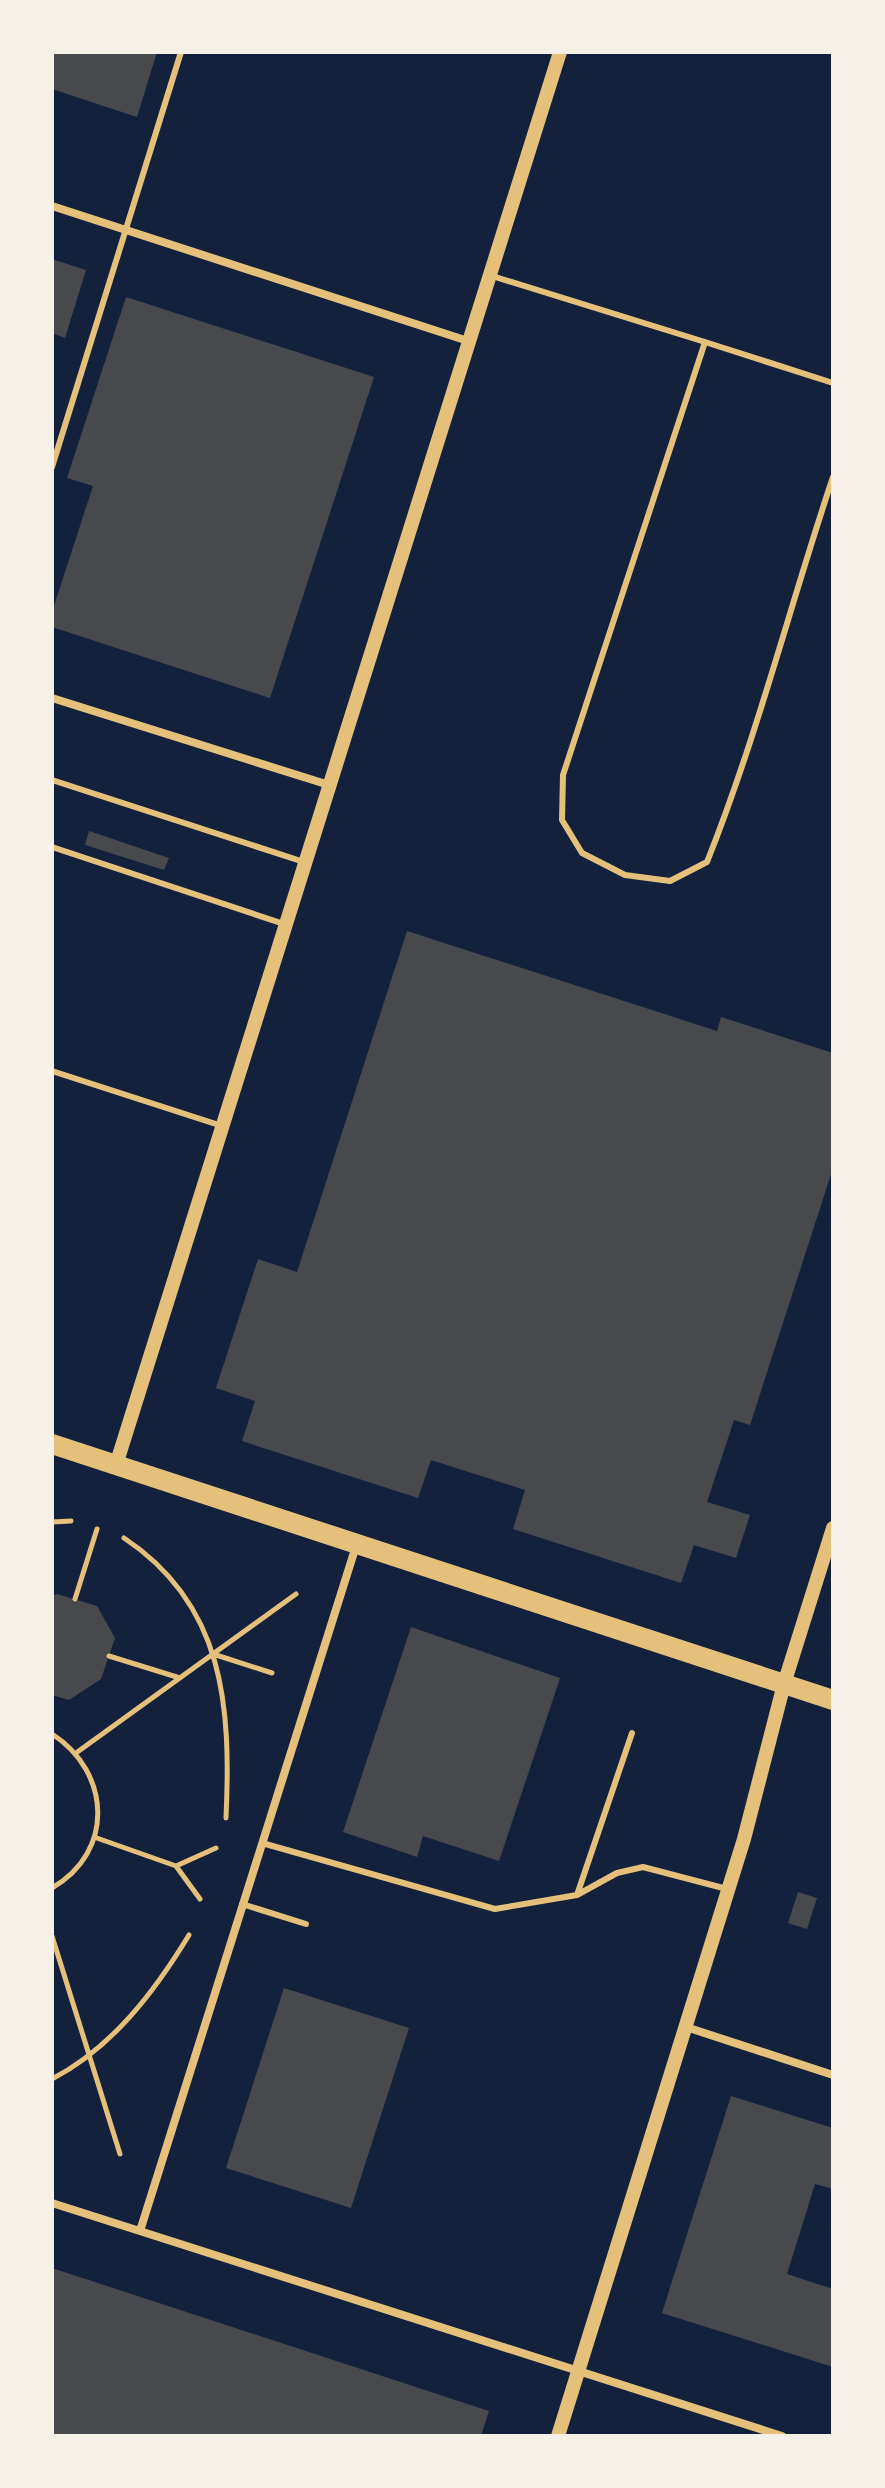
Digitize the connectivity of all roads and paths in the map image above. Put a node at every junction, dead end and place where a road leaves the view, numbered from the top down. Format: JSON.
{"nodes":[{"id":1,"x":181,"y":52,"type":"edge"},
{"id":2,"x":560,"y":52,"type":"edge"},
{"id":3,"x":52,"y":206,"type":"edge"},
{"id":4,"x":127,"y":229,"type":"junction"},
{"id":5,"x":489,"y":275,"type":"junction"},
{"id":6,"x":468,"y":341,"type":"junction"},
{"id":7,"x":705,"y":342,"type":"junction"},
{"id":8,"x":833,"y":383,"type":"edge"},
{"id":9,"x":52,"y":467,"type":"edge"},
{"id":10,"x":833,"y":477,"type":"edge"},
{"id":11,"x":52,"y":698,"type":"edge"},
{"id":12,"x":52,"y":780,"type":"edge"},
{"id":13,"x":329,"y":785,"type":"junction"},
{"id":14,"x":52,"y":847,"type":"edge"},
{"id":15,"x":305,"y":862,"type":"junction"},
{"id":16,"x":285,"y":924,"type":"junction"},
{"id":17,"x":52,"y":1071,"type":"edge"},
{"id":18,"x":222,"y":1126,"type":"junction"},
{"id":19,"x":52,"y":1444,"type":"edge"},
{"id":20,"x":116,"y":1465,"type":"junction"},
{"id":21,"x":71,"y":1521,"type":"dead end"},
{"id":22,"x":52,"y":1522,"type":"edge"},
{"id":23,"x":833,"y":1528,"type":"edge"},
{"id":24,"x":97,"y":1529,"type":"dead end"},
{"id":25,"x":124,"y":1538,"type":"dead end"},
{"id":26,"x":356,"y":1545,"type":"junction"},
{"id":27,"x":296,"y":1594,"type":"dead end"},
{"id":28,"x":75,"y":1599,"type":"dead end"},
{"id":29,"x":212,"y":1654,"type":"junction"},
{"id":30,"x":109,"y":1656,"type":"dead end"},
{"id":31,"x":272,"y":1673,"type":"dead end"},
{"id":32,"x":180,"y":1678,"type":"junction"},
{"id":33,"x":784,"y":1684,"type":"junction"},
{"id":34,"x":833,"y":1700,"type":"edge"},
{"id":35,"x":632,"y":1733,"type":"dead end"},
{"id":36,"x":52,"y":1734,"type":"edge"},
{"id":37,"x":76,"y":1753,"type":"junction"},
{"id":38,"x":226,"y":1818,"type":"dead end"},
{"id":39,"x":94,"y":1837,"type":"junction"},
{"id":40,"x":262,"y":1843,"type":"junction"},
{"id":41,"x":216,"y":1848,"type":"dead end"},
{"id":42,"x":176,"y":1866,"type":"junction"},
{"id":43,"x":52,"y":1888,"type":"edge"},
{"id":44,"x":728,"y":1889,"type":"junction"},
{"id":45,"x":577,"y":1895,"type":"junction"},
{"id":46,"x":200,"y":1899,"type":"dead end"},
{"id":47,"x":242,"y":1904,"type":"junction"},
{"id":48,"x":306,"y":1924,"type":"dead end"},
{"id":49,"x":189,"y":1935,"type":"dead end"},
{"id":50,"x":52,"y":1936,"type":"edge"},
{"id":51,"x":686,"y":2027,"type":"junction"},
{"id":52,"x":88,"y":2056,"type":"junction"},
{"id":53,"x":833,"y":2075,"type":"edge"},
{"id":54,"x":52,"y":2079,"type":"edge"},
{"id":55,"x":120,"y":2154,"type":"dead end"},
{"id":56,"x":52,"y":2203,"type":"edge"},
{"id":57,"x":140,"y":2231,"type":"junction"},
{"id":58,"x":579,"y":2370,"type":"junction"},
{"id":59,"x":558,"y":2436,"type":"edge"},
{"id":60,"x":782,"y":2436,"type":"edge"}],
"edges":[{"from":1,"to":4,"type":"lane"},
{"from":2,"to":5,"type":"street"},
{"from":3,"to":4,"type":"street"},
{"from":4,"to":6,"type":"street"},
{"from":4,"to":9,"type":"lane"},
{"from":5,"to":6,"type":"street"},
{"from":5,"to":7,"type":"lane"},
{"from":6,"to":13,"type":"street"},
{"from":7,"to":8,"type":"lane"},
{"from":7,"to":10,"type":"lane"},
{"from":11,"to":13,"type":"street"},
{"from":12,"to":15,"type":"lane"},
{"from":13,"to":15,"type":"street"},
{"from":14,"to":16,"type":"lane"},
{"from":15,"to":16,"type":"street"},
{"from":16,"to":18,"type":"street"},
{"from":17,"to":18,"type":"lane"},
{"from":18,"to":20,"type":"street"},
{"from":19,"to":20,"type":"main road"},
{"from":20,"to":26,"type":"main road"},
{"from":21,"to":22,"type":"path"},
{"from":23,"to":33,"type":"street"},
{"from":24,"to":28,"type":"path"},
{"from":25,"to":29,"type":"path"},
{"from":26,"to":33,"type":"main road"},
{"from":26,"to":40,"type":"street"},
{"from":27,"to":29,"type":"path"},
{"from":29,"to":31,"type":"path"},
{"from":29,"to":32,"type":"path"},
{"from":29,"to":38,"type":"path"},
{"from":30,"to":32,"type":"path"},
{"from":32,"to":37,"type":"path"},
{"from":33,"to":34,"type":"main road"},
{"from":33,"to":44,"type":"street"},
{"from":35,"to":45,"type":"lane"},
{"from":36,"to":37,"type":"path"},
{"from":37,"to":39,"type":"path"},
{"from":39,"to":42,"type":"path"},
{"from":39,"to":43,"type":"path"},
{"from":40,"to":45,"type":"lane"},
{"from":40,"to":47,"type":"street"},
{"from":41,"to":42,"type":"path"},
{"from":42,"to":46,"type":"path"},
{"from":44,"to":45,"type":"lane"},
{"from":44,"to":51,"type":"street"},
{"from":47,"to":48,"type":"lane"},
{"from":47,"to":57,"type":"street"},
{"from":49,"to":52,"type":"path"},
{"from":50,"to":52,"type":"path"},
{"from":51,"to":53,"type":"street"},
{"from":51,"to":58,"type":"street"},
{"from":52,"to":54,"type":"path"},
{"from":52,"to":55,"type":"path"},
{"from":56,"to":57,"type":"street"},
{"from":57,"to":58,"type":"street"},
{"from":58,"to":59,"type":"street"},
{"from":58,"to":60,"type":"street"}]}
